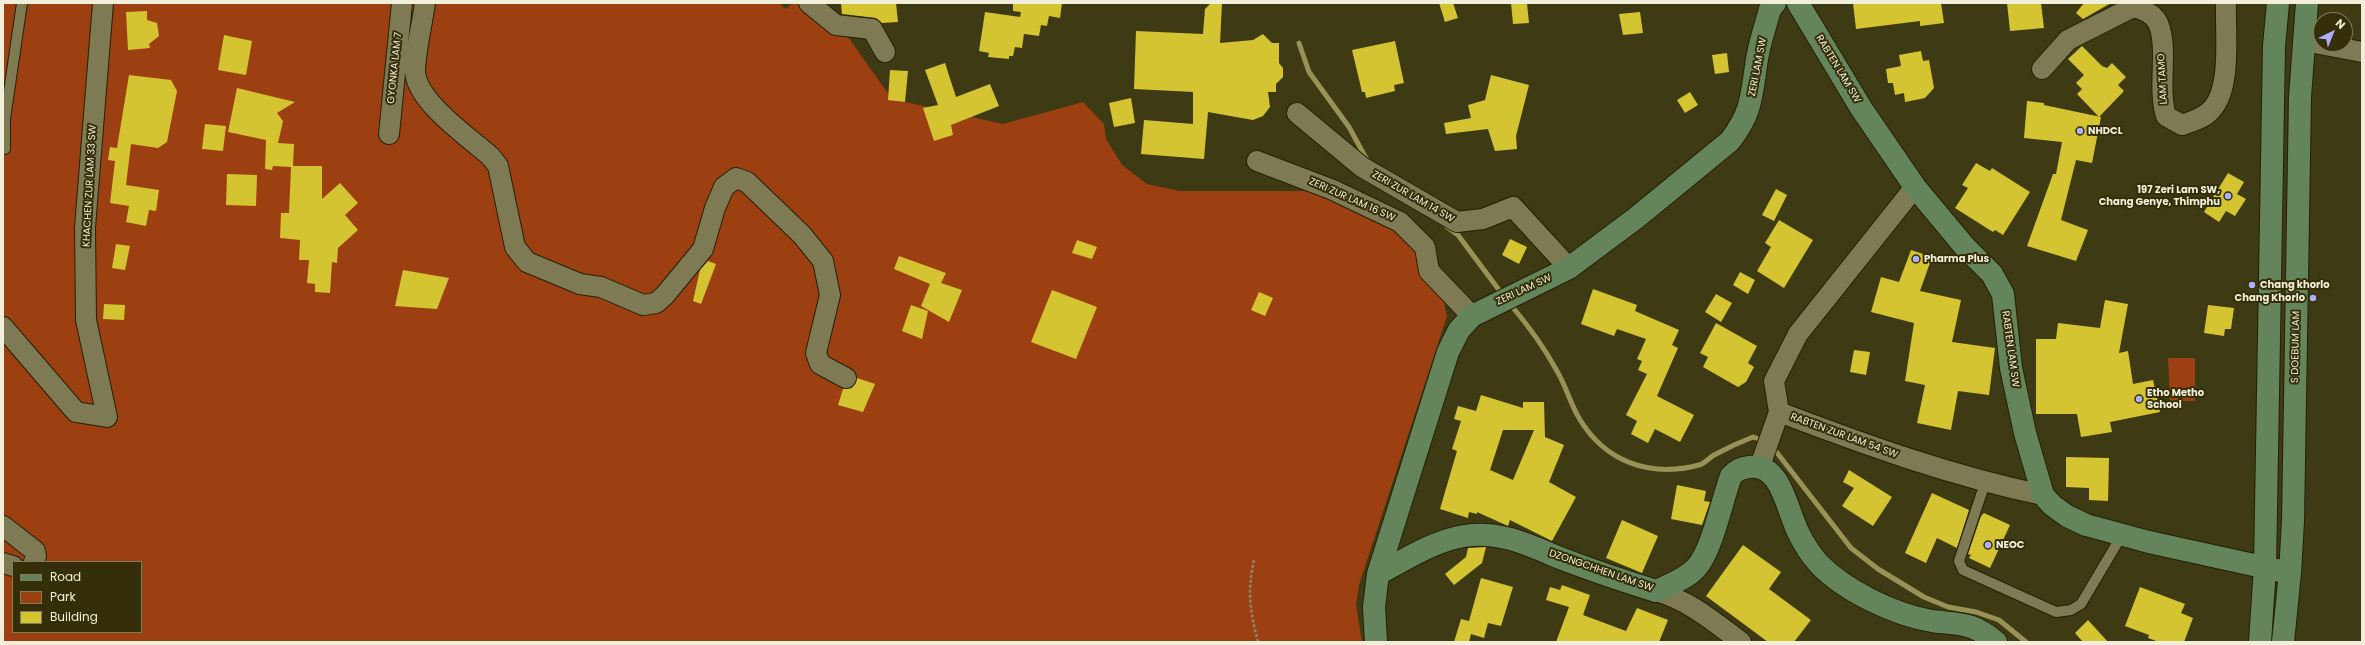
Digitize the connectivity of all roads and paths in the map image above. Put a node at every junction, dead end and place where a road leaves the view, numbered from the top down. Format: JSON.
{"nodes":[{"id":1,"x":22,"y":3,"type":"edge"},
{"id":2,"x":102,"y":3,"type":"edge"},
{"id":3,"x":402,"y":3,"type":"edge"},
{"id":4,"x":425,"y":3,"type":"edge"},
{"id":5,"x":809,"y":3,"type":"edge"},
{"id":6,"x":1775,"y":3,"type":"edge"},
{"id":7,"x":1798,"y":3,"type":"edge"},
{"id":8,"x":2226,"y":3,"type":"edge"},
{"id":9,"x":2278,"y":3,"type":"edge"},
{"id":10,"x":2307,"y":3,"type":"edge"},
{"id":11,"x":2304,"y":42,"type":"junction"},
{"id":12,"x":885,"y":52,"type":"dead end"},
{"id":13,"x":2362,"y":52,"type":"edge"},
{"id":14,"x":2042,"y":69,"type":"dead end"},
{"id":15,"x":1297,"y":113,"type":"dead end"},
{"id":16,"x":389,"y":134,"type":"dead end"},
{"id":17,"x":4,"y":149,"type":"dead end"},
{"id":18,"x":1257,"y":161,"type":"dead end"},
{"id":19,"x":1915,"y":187,"type":"junction"},
{"id":20,"x":1569,"y":268,"type":"junction"},
{"id":21,"x":1472,"y":316,"type":"junction"},
{"id":22,"x":3,"y":327,"type":"edge"},
{"id":23,"x":846,"y":378,"type":"dead end"},
{"id":24,"x":1776,"y":419,"type":"junction"},
{"id":25,"x":1762,"y":458,"type":"junction"},
{"id":26,"x":1985,"y":483,"type":"junction"},
{"id":27,"x":2043,"y":495,"type":"junction"},
{"id":28,"x":3,"y":526,"type":"edge"},
{"id":29,"x":2122,"y":535,"type":"junction"},
{"id":30,"x":1254,"y":560,"type":"dead end"},
{"id":31,"x":34,"y":561,"type":"edge"},
{"id":32,"x":2265,"y":567,"type":"junction"},
{"id":33,"x":2290,"y":573,"type":"junction"},
{"id":34,"x":1378,"y":574,"type":"junction"},
{"id":35,"x":1656,"y":591,"type":"junction"},
{"id":36,"x":1258,"y":642,"type":"edge"},
{"id":37,"x":1376,"y":642,"type":"edge"},
{"id":38,"x":1741,"y":642,"type":"edge"},
{"id":39,"x":1996,"y":642,"type":"edge"},
{"id":40,"x":2260,"y":642,"type":"edge"},
{"id":41,"x":2283,"y":642,"type":"edge"}],
"edges":[{"from":1,"to":17,"type":"lane"},
{"from":2,"to":22,"type":"street","name":"KHACHEN ZUR LAM 33 SW"},
{"from":3,"to":16,"type":"street","name":"GYONKA LAM 7"},
{"from":4,"to":23,"type":"street"},
{"from":5,"to":12,"type":"street"},
{"from":6,"to":20,"type":"main road","name":"ZERI LAM SW"},
{"from":7,"to":19,"type":"main road","name":"RABTEN LAM SW"},
{"from":8,"to":14,"type":"street","name":"LAM TAMO"},
{"from":9,"to":32,"type":"main road"},
{"from":10,"to":11,"type":"main road","name":"S DOEBUM LAM"},
{"from":11,"to":13,"type":"street"},
{"from":11,"to":33,"type":"main road","name":"S DOEBUM LAM"},
{"from":15,"to":20,"type":"street","name":"ZERI ZUR LAM 14 SW"},
{"from":18,"to":21,"type":"street","name":"ZERI ZUR LAM 16 SW"},
{"from":19,"to":24,"type":"street","name":"RABTEN ZUR LAM 54 SW"},
{"from":19,"to":27,"type":"main road","name":"RABTEN LAM SW"},
{"from":20,"to":21,"type":"main road","name":"ZERI LAM SW"},
{"from":21,"to":34,"type":"main road","name":"ZERI LAM SW"},
{"from":24,"to":25,"type":"street"},
{"from":24,"to":26,"type":"street","name":"RABTEN ZUR LAM 54 SW"},
{"from":25,"to":35,"type":"main road","name":"DZONGCHHEN LAM SW"},
{"from":25,"to":39,"type":"main road"},
{"from":26,"to":27,"type":"street","name":"RABTEN ZUR LAM 54 SW"},
{"from":26,"to":29,"type":"lane"},
{"from":27,"to":29,"type":"main road","name":"RABTEN LAM SW"},
{"from":28,"to":31,"type":"street"},
{"from":29,"to":32,"type":"main road","name":"RABTEN LAM SW"},
{"from":30,"to":36,"type":"path"},
{"from":32,"to":33,"type":"main road","name":"RABTEN LAM SW"},
{"from":32,"to":40,"type":"main road"},
{"from":33,"to":41,"type":"main road","name":"S DOEBUM LAM"},
{"from":34,"to":35,"type":"main road","name":"DZONGCHHEN LAM SW"},
{"from":34,"to":37,"type":"main road","name":"ZERI LAM SW"},
{"from":35,"to":38,"type":"street"}]}
